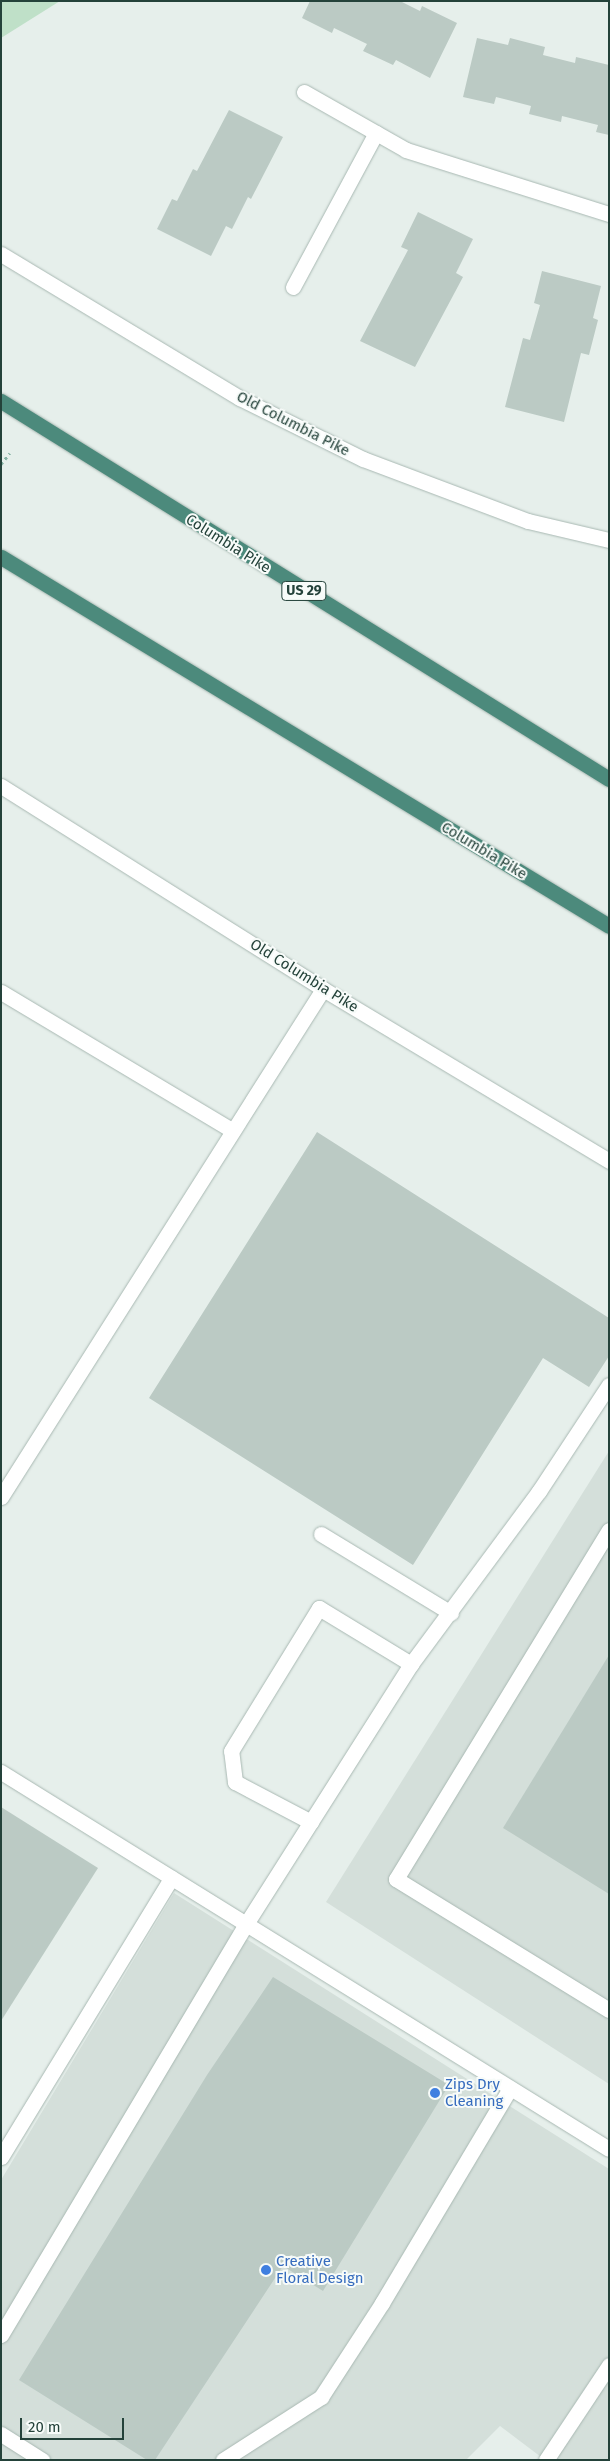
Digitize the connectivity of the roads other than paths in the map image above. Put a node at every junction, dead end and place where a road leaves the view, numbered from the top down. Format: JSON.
{"nodes":[{"id":1,"x":304,"y":92,"type":"dead end"},
{"id":2,"x":376,"y":133,"type":"junction"},
{"id":3,"x":609,"y":214,"type":"edge"},
{"id":4,"x":1,"y":254,"type":"edge"},
{"id":5,"x":293,"y":287,"type":"dead end"},
{"id":6,"x":1,"y":401,"type":"edge"},
{"id":7,"x":609,"y":540,"type":"edge"},
{"id":8,"x":1,"y":557,"type":"edge"},
{"id":9,"x":609,"y":779,"type":"edge"},
{"id":10,"x":1,"y":786,"type":"edge"},
{"id":11,"x":609,"y":926,"type":"edge"},
{"id":12,"x":323,"y":989,"type":"junction"},
{"id":13,"x":1,"y":992,"type":"edge"},
{"id":14,"x":233,"y":1131,"type":"junction"},
{"id":15,"x":609,"y":1161,"type":"edge"},
{"id":16,"x":609,"y":1385,"type":"edge"},
{"id":17,"x":1,"y":1497,"type":"edge"},
{"id":18,"x":609,"y":1530,"type":"edge"},
{"id":19,"x":321,"y":1534,"type":"dead end"},
{"id":20,"x":451,"y":1613,"type":"junction"},
{"id":21,"x":411,"y":1664,"type":"junction"},
{"id":22,"x":1,"y":1772,"type":"edge"},
{"id":23,"x":311,"y":1822,"type":"junction"},
{"id":24,"x":171,"y":1878,"type":"junction"},
{"id":25,"x":246,"y":1924,"type":"junction"},
{"id":26,"x":609,"y":2010,"type":"edge"},
{"id":27,"x":510,"y":2088,"type":"junction"},
{"id":28,"x":609,"y":2150,"type":"edge"},
{"id":29,"x":1,"y":2157,"type":"edge"},
{"id":30,"x":1,"y":2335,"type":"edge"},
{"id":31,"x":609,"y":2365,"type":"edge"},
{"id":32,"x":1,"y":2434,"type":"edge"},
{"id":33,"x":42,"y":2460,"type":"edge"},
{"id":34,"x":223,"y":2460,"type":"edge"},
{"id":35,"x":546,"y":2460,"type":"edge"}],
"edges":[{"from":1,"to":2,"type":"street"},
{"from":2,"to":3,"type":"street"},
{"from":2,"to":5,"type":"street"},
{"from":4,"to":7,"type":"street","name":"Old Columbia Pike"},
{"from":6,"to":9,"type":"highway","name":"Columbia Pike","number":"US 29"},
{"from":8,"to":11,"type":"highway","name":"Columbia Pike"},
{"from":10,"to":12,"type":"street","name":"Old Columbia Pike"},
{"from":12,"to":14,"type":"street"},
{"from":12,"to":15,"type":"street","name":"Old Columbia Pike"},
{"from":13,"to":14,"type":"street"},
{"from":14,"to":17,"type":"street"},
{"from":16,"to":20,"type":"street"},
{"from":18,"to":26,"type":"street"},
{"from":19,"to":20,"type":"street"},
{"from":20,"to":21,"type":"street"},
{"from":21,"to":23,"type":"street"},
{"from":21,"to":23,"type":"street"},
{"from":22,"to":24,"type":"street"},
{"from":23,"to":25,"type":"street"},
{"from":24,"to":25,"type":"street"},
{"from":24,"to":29,"type":"street"},
{"from":25,"to":27,"type":"street"},
{"from":25,"to":30,"type":"street"},
{"from":27,"to":28,"type":"street"},
{"from":27,"to":34,"type":"street"},
{"from":31,"to":35,"type":"street"},
{"from":32,"to":33,"type":"street"}]}
